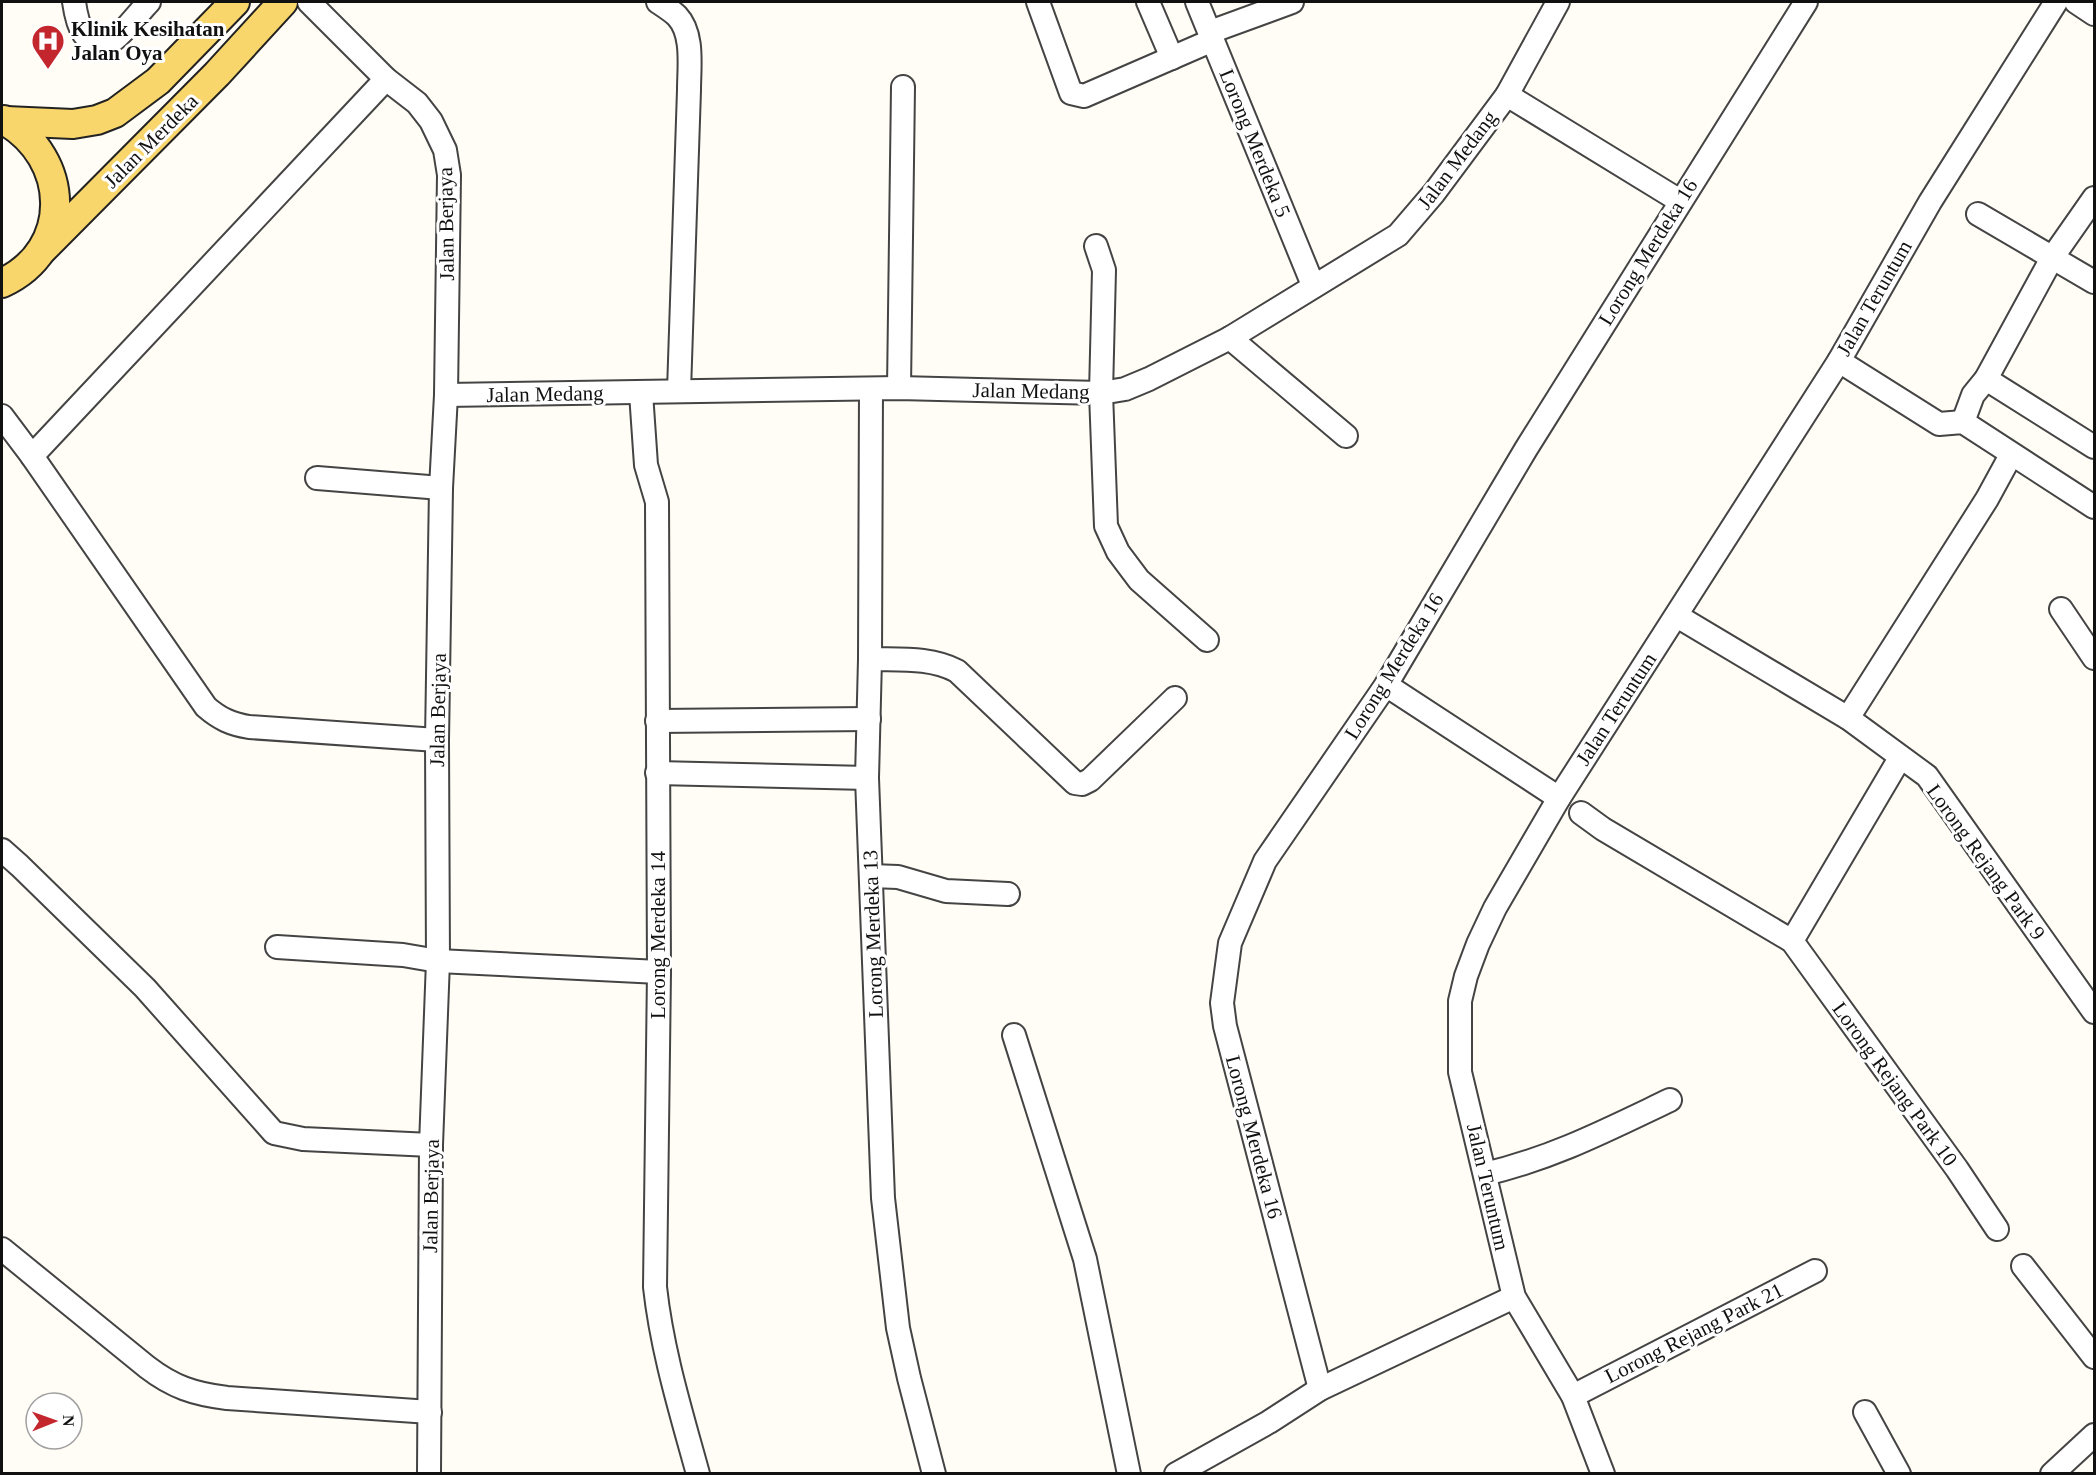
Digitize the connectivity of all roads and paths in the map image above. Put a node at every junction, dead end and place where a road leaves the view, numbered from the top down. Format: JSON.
{"nodes":[{"id":1,"x":74,"y":2,"type":"edge"},
{"id":2,"x":149,"y":2,"type":"edge"},
{"id":3,"x":236,"y":2,"type":"edge"},
{"id":4,"x":283,"y":2,"type":"edge"},
{"id":5,"x":309,"y":2,"type":"edge"},
{"id":6,"x":658,"y":2,"type":"edge"},
{"id":7,"x":1038,"y":2,"type":"edge"},
{"id":8,"x":1148,"y":2,"type":"edge"},
{"id":9,"x":1197,"y":2,"type":"edge"},
{"id":10,"x":1292,"y":2,"type":"edge"},
{"id":11,"x":1558,"y":2,"type":"edge"},
{"id":12,"x":1806,"y":2,"type":"edge"},
{"id":13,"x":2056,"y":2,"type":"edge"},
{"id":14,"x":2076,"y":2,"type":"edge"},
{"id":15,"x":682,"y":9,"type":"edge"},
{"id":16,"x":1241,"y":10,"type":"edge"},
{"id":17,"x":2094,"y":14,"type":"edge"},
{"id":18,"x":1211,"y":36,"type":"junction"},
{"id":19,"x":1172,"y":58,"type":"junction"},
{"id":20,"x":386,"y":79,"type":"junction"},
{"id":21,"x":903,"y":87,"type":"dead end"},
{"id":22,"x":1507,"y":95,"type":"junction"},
{"id":23,"x":4,"y":120,"type":"edge"},
{"id":24,"x":2094,"y":198,"type":"edge"},
{"id":25,"x":1680,"y":201,"type":"junction"},
{"id":26,"x":1978,"y":214,"type":"dead end"},
{"id":27,"x":1096,"y":246,"type":"dead end"},
{"id":28,"x":41,"y":251,"type":"junction"},
{"id":29,"x":2052,"y":258,"type":"junction"},
{"id":30,"x":2094,"y":282,"type":"edge"},
{"id":31,"x":2,"y":284,"type":"edge"},
{"id":32,"x":1313,"y":285,"type":"junction"},
{"id":33,"x":1230,"y":338,"type":"junction"},
{"id":34,"x":1839,"y":361,"type":"junction"},
{"id":35,"x":1986,"y":379,"type":"junction"},
{"id":36,"x":899,"y":388,"type":"junction"},
{"id":37,"x":871,"y":389,"type":"junction"},
{"id":38,"x":679,"y":391,"type":"junction"},
{"id":39,"x":641,"y":393,"type":"junction"},
{"id":40,"x":1101,"y":393,"type":"junction"},
{"id":41,"x":446,"y":395,"type":"junction"},
{"id":42,"x":2,"y":416,"type":"edge"},
{"id":43,"x":1963,"y":422,"type":"junction"},
{"id":44,"x":1346,"y":436,"type":"dead end"},
{"id":45,"x":2094,"y":447,"type":"edge"},
{"id":46,"x":2011,"y":455,"type":"junction"},
{"id":47,"x":32,"y":456,"type":"junction"},
{"id":48,"x":317,"y":478,"type":"dead end"},
{"id":49,"x":441,"y":488,"type":"junction"},
{"id":50,"x":2094,"y":507,"type":"edge"},
{"id":51,"x":2061,"y":609,"type":"dead end"},
{"id":52,"x":1677,"y":616,"type":"junction"},
{"id":53,"x":1207,"y":640,"type":"dead end"},
{"id":54,"x":2094,"y":658,"type":"edge"},
{"id":55,"x":870,"y":659,"type":"junction"},
{"id":56,"x":1386,"y":686,"type":"junction"},
{"id":57,"x":1175,"y":698,"type":"dead end"},
{"id":58,"x":1848,"y":718,"type":"junction"},
{"id":59,"x":869,"y":719,"type":"junction"},
{"id":60,"x":657,"y":721,"type":"junction"},
{"id":61,"x":437,"y":740,"type":"junction"},
{"id":62,"x":1900,"y":758,"type":"junction"},
{"id":63,"x":657,"y":773,"type":"junction"},
{"id":64,"x":867,"y":778,"type":"junction"},
{"id":65,"x":1559,"y":798,"type":"junction"},
{"id":66,"x":1581,"y":813,"type":"dead end"},
{"id":67,"x":2,"y":850,"type":"edge"},
{"id":68,"x":872,"y":876,"type":"junction"},
{"id":69,"x":1008,"y":894,"type":"dead end"},
{"id":70,"x":1792,"y":941,"type":"junction"},
{"id":71,"x":277,"y":947,"type":"dead end"},
{"id":72,"x":438,"y":961,"type":"junction"},
{"id":73,"x":659,"y":972,"type":"junction"},
{"id":74,"x":2091,"y":998,"type":"edge"},
{"id":75,"x":1014,"y":1035,"type":"dead end"},
{"id":76,"x":1670,"y":1100,"type":"dead end"},
{"id":77,"x":431,"y":1145,"type":"junction"},
{"id":78,"x":1485,"y":1174,"type":"junction"},
{"id":79,"x":1997,"y":1229,"type":"dead end"},
{"id":80,"x":2,"y":1250,"type":"edge"},
{"id":81,"x":2023,"y":1266,"type":"dead end"},
{"id":82,"x":1815,"y":1271,"type":"dead end"},
{"id":83,"x":1514,"y":1297,"type":"junction"},
{"id":84,"x":2094,"y":1357,"type":"edge"},
{"id":85,"x":1320,"y":1389,"type":"junction"},
{"id":86,"x":1573,"y":1396,"type":"junction"},
{"id":87,"x":430,"y":1412,"type":"junction"},
{"id":88,"x":1865,"y":1412,"type":"dead end"},
{"id":89,"x":2094,"y":1435,"type":"edge"},
{"id":90,"x":429,"y":1473,"type":"edge"},
{"id":91,"x":698,"y":1473,"type":"edge"},
{"id":92,"x":934,"y":1473,"type":"edge"},
{"id":93,"x":1130,"y":1473,"type":"edge"},
{"id":94,"x":1176,"y":1473,"type":"edge"},
{"id":95,"x":1603,"y":1473,"type":"edge"},
{"id":96,"x":1899,"y":1473,"type":"edge"},
{"id":97,"x":2052,"y":1473,"type":"edge"}],
"edges":[{"from":1,"to":2,"type":"street"},
{"from":3,"to":23,"type":"main road","name":"Jalan Merdeka"},
{"from":4,"to":28,"type":"main road","name":"Jalan Merdeka"},
{"from":5,"to":20,"type":"street","name":"Jalan Berjaya"},
{"from":6,"to":15,"type":"street"},
{"from":7,"to":19,"type":"street"},
{"from":8,"to":19,"type":"street"},
{"from":9,"to":18,"type":"street","name":"Lorong Merdeka 5"},
{"from":10,"to":16,"type":"street"},
{"from":11,"to":22,"type":"street","name":"Jalan Medang"},
{"from":12,"to":25,"type":"street","name":"Lorong Merdeka 16"},
{"from":13,"to":34,"type":"street","name":"Jalan Teruntum"},
{"from":14,"to":17,"type":"street"},
{"from":15,"to":38,"type":"street"},
{"from":16,"to":18,"type":"street"},
{"from":18,"to":19,"type":"street"},
{"from":18,"to":32,"type":"street","name":"Lorong Merdeka 5"},
{"from":20,"to":41,"type":"street","name":"Jalan Berjaya"},
{"from":20,"to":47,"type":"street"},
{"from":21,"to":36,"type":"street"},
{"from":22,"to":25,"type":"street"},
{"from":22,"to":32,"type":"street","name":"Jalan Medang"},
{"from":23,"to":28,"type":"main road"},
{"from":24,"to":29,"type":"street"},
{"from":25,"to":56,"type":"street","name":"Lorong Merdeka 16"},
{"from":26,"to":29,"type":"street"},
{"from":27,"to":40,"type":"street"},
{"from":28,"to":31,"type":"main road","name":"Jalan Merdeka"},
{"from":29,"to":30,"type":"street"},
{"from":29,"to":35,"type":"street"},
{"from":32,"to":33,"type":"street","name":"Jalan Medang"},
{"from":33,"to":40,"type":"street","name":"Jalan Medang"},
{"from":33,"to":44,"type":"street"},
{"from":34,"to":43,"type":"street"},
{"from":34,"to":52,"type":"street","name":"Jalan Teruntum"},
{"from":35,"to":43,"type":"street"},
{"from":35,"to":45,"type":"street"},
{"from":36,"to":37,"type":"street","name":"Jalan Medang"},
{"from":36,"to":40,"type":"street","name":"Jalan Medang"},
{"from":37,"to":38,"type":"street","name":"Jalan Medang"},
{"from":37,"to":55,"type":"street","name":"Lorong Merdeka 13"},
{"from":38,"to":39,"type":"street","name":"Jalan Medang"},
{"from":39,"to":41,"type":"street","name":"Jalan Medang"},
{"from":39,"to":60,"type":"street","name":"Lorong Merdeka 14"},
{"from":40,"to":53,"type":"street"},
{"from":41,"to":49,"type":"street","name":"Jalan Berjaya"},
{"from":42,"to":47,"type":"street"},
{"from":43,"to":46,"type":"street"},
{"from":46,"to":50,"type":"street"},
{"from":46,"to":58,"type":"street"},
{"from":47,"to":61,"type":"street"},
{"from":48,"to":49,"type":"street"},
{"from":49,"to":61,"type":"street","name":"Jalan Berjaya"},
{"from":51,"to":54,"type":"street"},
{"from":52,"to":58,"type":"street","name":"Lorong Rejang Park 9"},
{"from":52,"to":65,"type":"street","name":"Jalan Teruntum"},
{"from":55,"to":57,"type":"street"},
{"from":55,"to":59,"type":"street","name":"Lorong Merdeka 13"},
{"from":56,"to":65,"type":"street"},
{"from":56,"to":85,"type":"street","name":"Lorong Merdeka 16"},
{"from":58,"to":62,"type":"street","name":"Lorong Rejang Park 9"},
{"from":59,"to":60,"type":"street"},
{"from":59,"to":64,"type":"street","name":"Lorong Merdeka 13"},
{"from":60,"to":63,"type":"street","name":"Lorong Merdeka 14"},
{"from":61,"to":72,"type":"street","name":"Jalan Berjaya"},
{"from":62,"to":70,"type":"street"},
{"from":62,"to":74,"type":"street","name":"Lorong Rejang Park 9"},
{"from":63,"to":64,"type":"street"},
{"from":63,"to":73,"type":"street","name":"Lorong Merdeka 14"},
{"from":64,"to":68,"type":"street","name":"Lorong Merdeka 13"},
{"from":65,"to":78,"type":"street","name":"Jalan Teruntum"},
{"from":66,"to":70,"type":"street","name":"Lorong Rejang Park 10"},
{"from":67,"to":77,"type":"street"},
{"from":68,"to":69,"type":"street"},
{"from":68,"to":92,"type":"street","name":"Lorong Merdeka 13"},
{"from":70,"to":79,"type":"street","name":"Lorong Rejang Park 10"},
{"from":71,"to":72,"type":"street"},
{"from":72,"to":73,"type":"street"},
{"from":72,"to":77,"type":"street","name":"Jalan Berjaya"},
{"from":73,"to":91,"type":"street","name":"Lorong Merdeka 14"},
{"from":75,"to":93,"type":"street"},
{"from":76,"to":78,"type":"street"},
{"from":77,"to":87,"type":"street","name":"Jalan Berjaya"},
{"from":78,"to":83,"type":"street","name":"Jalan Teruntum"},
{"from":80,"to":87,"type":"street"},
{"from":81,"to":84,"type":"street"},
{"from":82,"to":86,"type":"street","name":"Lorong Rejang Park 21"},
{"from":83,"to":85,"type":"street"},
{"from":83,"to":86,"type":"street","name":"Jalan Teruntum"},
{"from":85,"to":94,"type":"street"},
{"from":86,"to":95,"type":"street","name":"Jalan Teruntum"},
{"from":87,"to":90,"type":"street","name":"Jalan Berjaya"},
{"from":88,"to":96,"type":"street"},
{"from":89,"to":97,"type":"street"}]}
